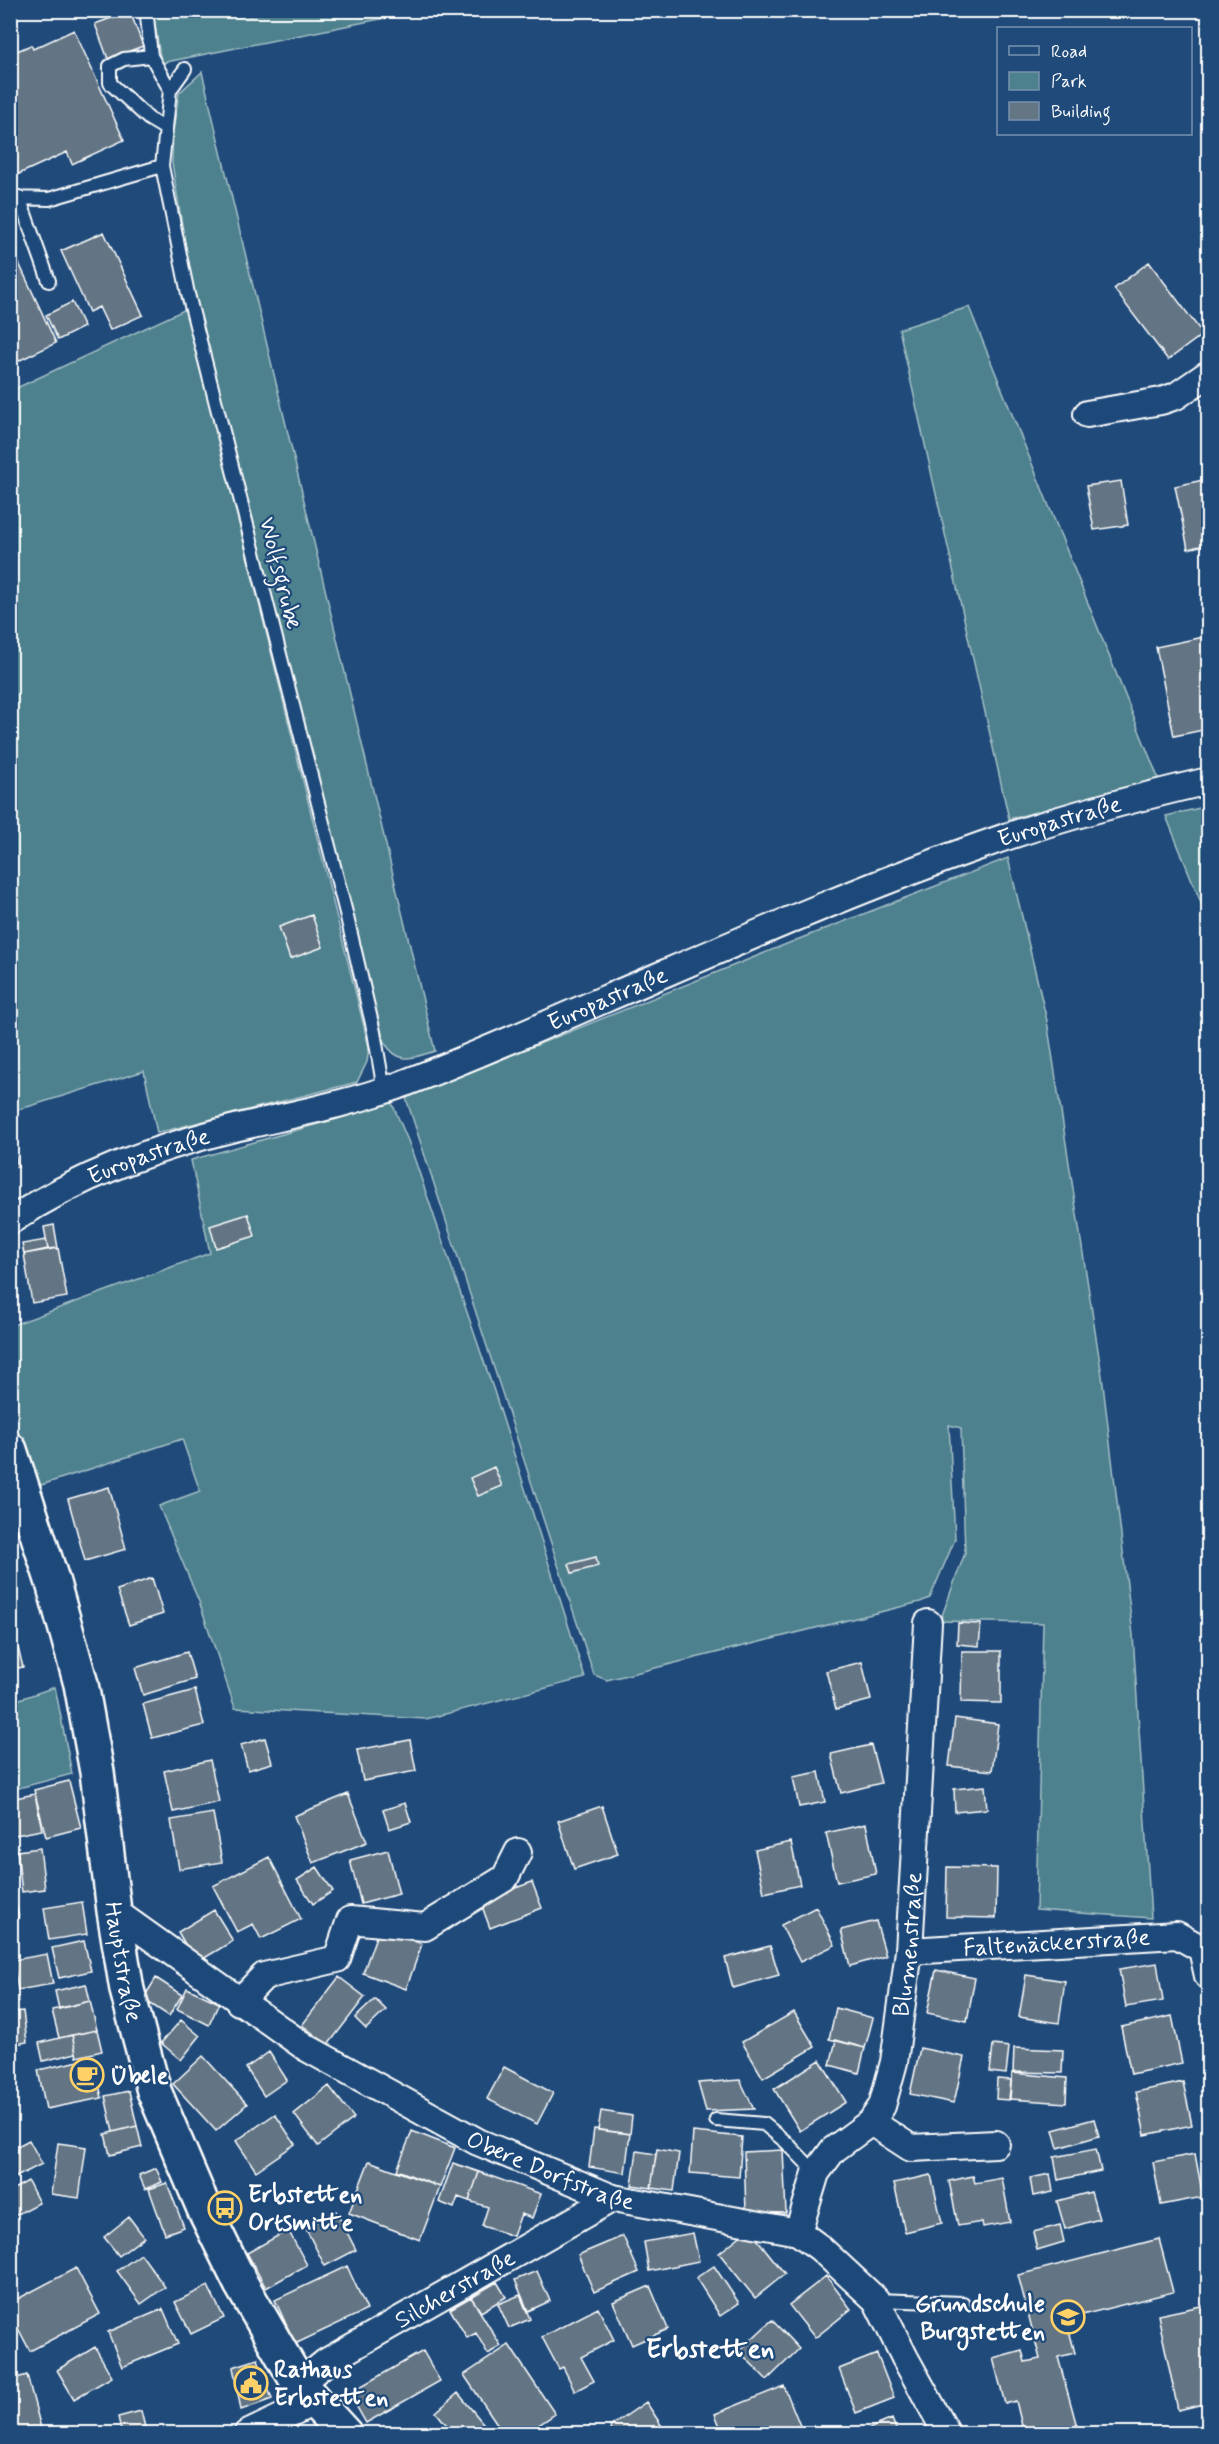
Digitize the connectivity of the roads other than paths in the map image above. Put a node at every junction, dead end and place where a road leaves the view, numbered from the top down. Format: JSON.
{"nodes":[{"id":1,"x":147,"y":17,"type":"dead end"},
{"id":2,"x":151,"y":56,"type":"junction"},
{"id":3,"x":185,"y":69,"type":"dead end"},
{"id":4,"x":170,"y":90,"type":"junction"},
{"id":5,"x":164,"y":128,"type":"junction"},
{"id":6,"x":162,"y":166,"type":"junction"},
{"id":7,"x":15,"y":198,"type":"edge"},
{"id":8,"x":49,"y":280,"type":"dead end"},
{"id":9,"x":1209,"y":374,"type":"edge"},
{"id":10,"x":1087,"y":414,"type":"dead end"},
{"id":11,"x":1209,"y":781,"type":"edge"},
{"id":12,"x":384,"y":1090,"type":"junction"},
{"id":13,"x":10,"y":1221,"type":"edge"},
{"id":14,"x":10,"y":1450,"type":"edge"},
{"id":15,"x":928,"y":1623,"type":"dead end"},
{"id":16,"x":518,"y":1852,"type":"dead end"},
{"id":17,"x":114,"y":1911,"type":"junction"},
{"id":18,"x":909,"y":1951,"type":"junction"},
{"id":19,"x":1209,"y":1976,"type":"edge"},
{"id":20,"x":239,"y":2002,"type":"junction"},
{"id":21,"x":716,"y":2120,"type":"dead end"},
{"id":22,"x":871,"y":2122,"type":"junction"},
{"id":23,"x":996,"y":2144,"type":"dead end"},
{"id":24,"x":816,"y":2173,"type":"junction"},
{"id":25,"x":613,"y":2198,"type":"junction"},
{"id":26,"x":798,"y":2232,"type":"junction"},
{"id":27,"x":876,"y":2300,"type":"junction"},
{"id":28,"x":963,"y":2303,"type":"dead end"},
{"id":29,"x":306,"y":2393,"type":"junction"},
{"id":30,"x":247,"y":2433,"type":"edge"},
{"id":31,"x":345,"y":2433,"type":"edge"},
{"id":32,"x":947,"y":2433,"type":"edge"}],
"edges":[{"from":1,"to":2,"type":"lane"},
{"from":2,"to":4,"type":"lane"},
{"from":2,"to":5,"type":"lane"},
{"from":3,"to":4,"type":"lane","name":"Wolfsgrube"},
{"from":4,"to":5,"type":"lane","name":"Wolfsgrube"},
{"from":5,"to":6,"type":"lane","name":"Wolfsgrube"},
{"from":6,"to":7,"type":"lane"},
{"from":6,"to":12,"type":"lane","name":"Wolfsgrube"},
{"from":7,"to":8,"type":"lane"},
{"from":9,"to":10,"type":"street"},
{"from":11,"to":12,"type":"street","name":"Europastraße"},
{"from":12,"to":13,"type":"street","name":"Europastraße"},
{"from":14,"to":17,"type":"street","name":"Hauptstraße"},
{"from":15,"to":18,"type":"street","name":"Blumenstraße"},
{"from":16,"to":20,"type":"street"},
{"from":17,"to":20,"type":"street","name":"Obere Dorfstraße"},
{"from":17,"to":29,"type":"street","name":"Hauptstraße"},
{"from":18,"to":19,"type":"street","name":"Faltenäckerstraße"},
{"from":18,"to":22,"type":"street","name":"Blumenstraße"},
{"from":20,"to":25,"type":"street","name":"Obere Dorfstraße"},
{"from":21,"to":24,"type":"lane"},
{"from":22,"to":23,"type":"street"},
{"from":22,"to":24,"type":"street","name":"Blumenstraße"},
{"from":24,"to":26,"type":"street","name":"Blumenstraße"},
{"from":25,"to":26,"type":"street","name":"Obere Dorfstraße"},
{"from":25,"to":29,"type":"street","name":"Silcherstraße"},
{"from":26,"to":27,"type":"street","name":"Obere Dorfstraße"},
{"from":27,"to":28,"type":"lane"},
{"from":27,"to":32,"type":"street","name":"Obere Dorfstraße"},
{"from":29,"to":30,"type":"street","name":"Silcherstraße"},
{"from":29,"to":31,"type":"street","name":"Hauptstraße"}]}
